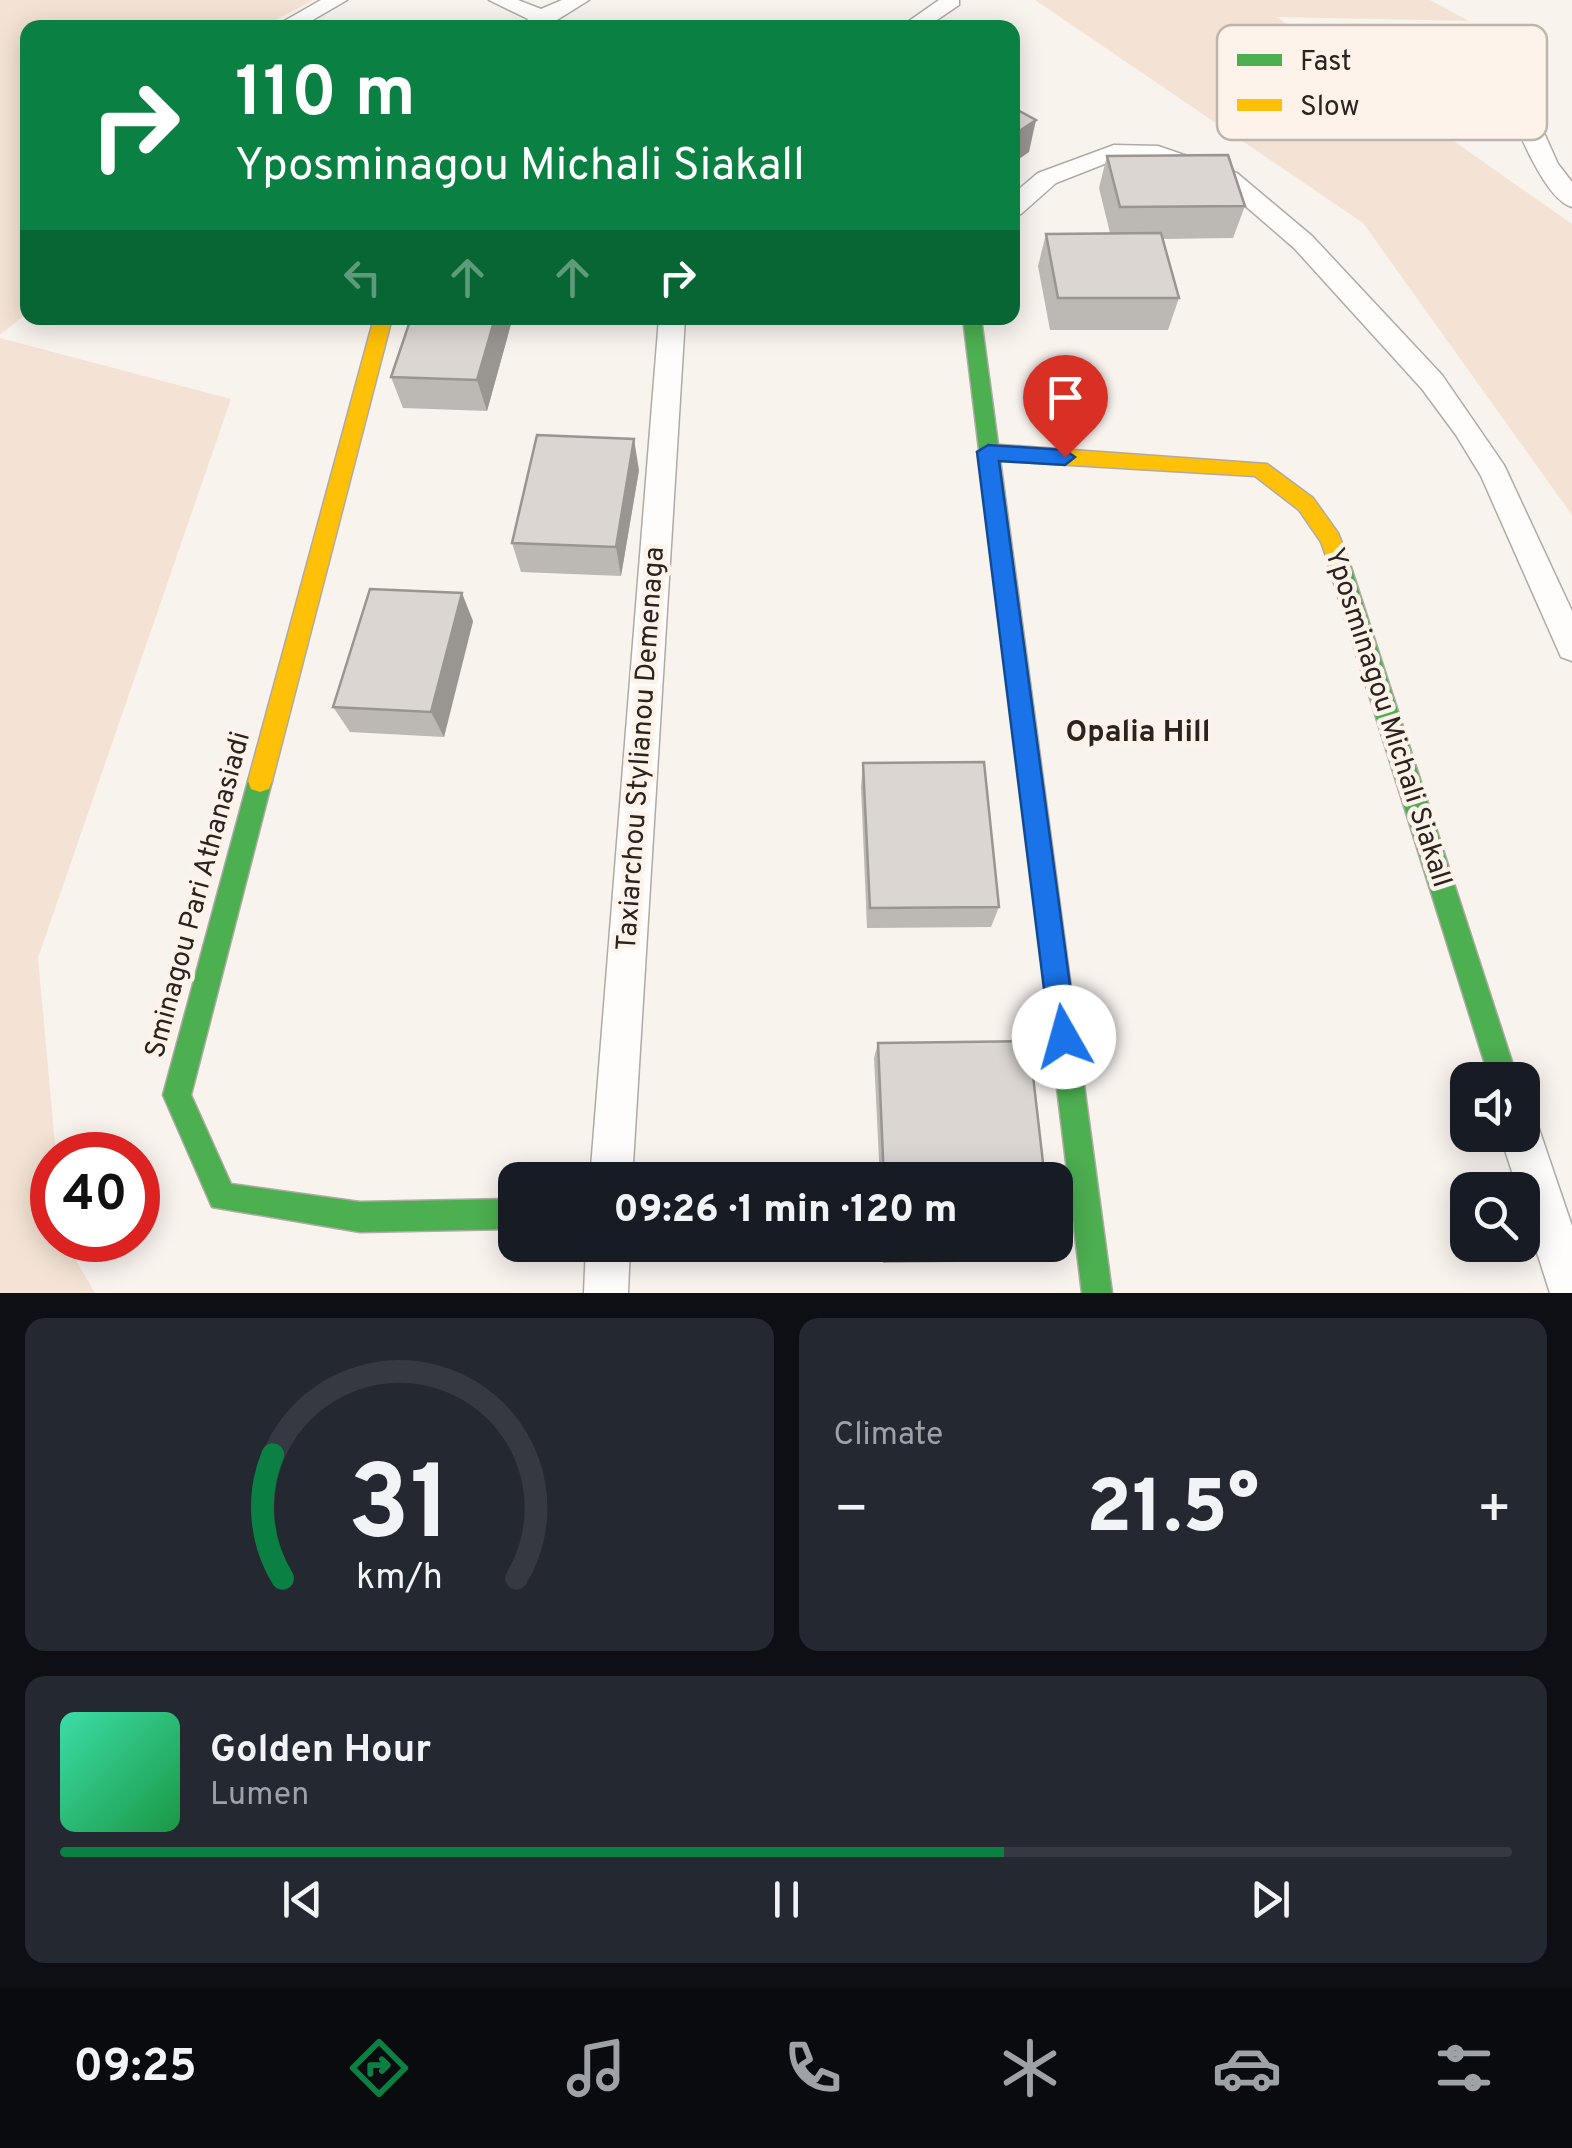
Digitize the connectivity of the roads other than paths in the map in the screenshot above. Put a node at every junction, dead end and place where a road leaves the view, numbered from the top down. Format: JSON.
{"nodes":[{"id":1,"x":337,"y":0,"type":"edge"},
{"id":2,"x":499,"y":0,"type":"edge"},
{"id":3,"x":580,"y":0,"type":"edge"},
{"id":4,"x":950,"y":0,"type":"edge"},
{"id":5,"x":298,"y":20,"type":"edge"},
{"id":6,"x":534,"y":20,"type":"edge"},
{"id":7,"x":541,"y":20,"type":"edge"},
{"id":8,"x":924,"y":20,"type":"edge"},
{"id":9,"x":1536,"y":140,"type":"edge"},
{"id":10,"x":1572,"y":198,"type":"edge"},
{"id":11,"x":1020,"y":201,"type":"edge"},
{"id":12,"x":381,"y":325,"type":"edge"},
{"id":13,"x":672,"y":325,"type":"edge"},
{"id":14,"x":973,"y":325,"type":"edge"},
{"id":15,"x":988,"y":452,"type":"junction"},
{"id":16,"x":1572,"y":647,"type":"edge"},
{"id":17,"x":1498,"y":1062,"type":"edge"},
{"id":18,"x":1526,"y":1152,"type":"edge"},
{"id":19,"x":612,"y":1162,"type":"edge"},
{"id":20,"x":498,"y":1214,"type":"edge"},
{"id":21,"x":607,"y":1262,"type":"edge"},
{"id":22,"x":606,"y":1293,"type":"edge"},
{"id":23,"x":1097,"y":1293,"type":"edge"},
{"id":24,"x":1572,"y":1293,"type":"edge"}],
"edges":[{"from":1,"to":5,"type":"street"},
{"from":2,"to":6,"type":"street"},
{"from":3,"to":7,"type":"street"},
{"from":4,"to":8,"type":"street"},
{"from":9,"to":10,"type":"street"},
{"from":11,"to":16,"type":"street"},
{"from":12,"to":20,"type":"street","name":"Sminagou Pari Athanasiadi"},
{"from":13,"to":19,"type":"street","name":"Taxiarchou Stylianou Demenaga"},
{"from":14,"to":15,"type":"street"},
{"from":15,"to":17,"type":"street","name":"Yposminagou Michali Siakall"},
{"from":15,"to":23,"type":"street"},
{"from":18,"to":24,"type":"street"},
{"from":21,"to":22,"type":"street"}]}
